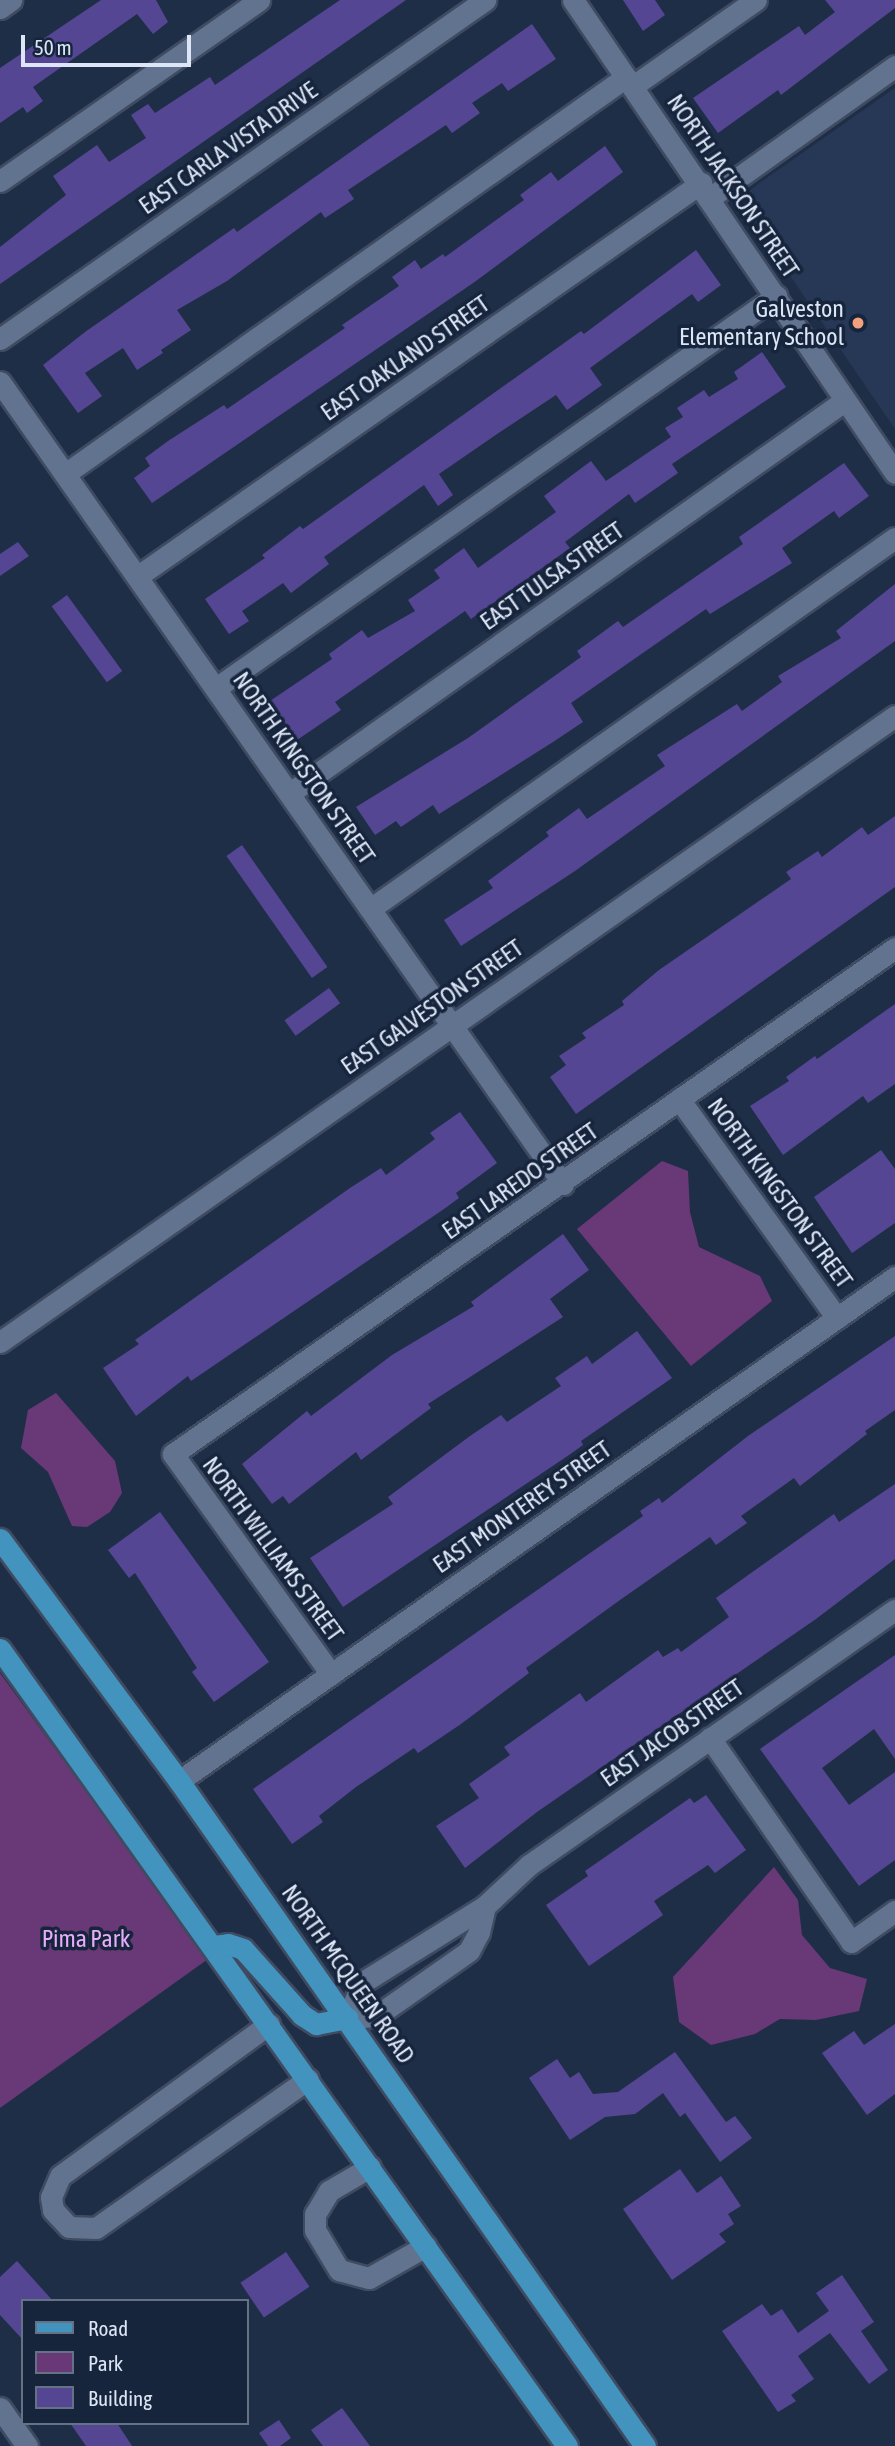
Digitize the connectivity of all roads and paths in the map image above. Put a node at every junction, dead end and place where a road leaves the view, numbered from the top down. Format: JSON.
{"nodes":[{"id":1,"x":11,"y":0,"type":"edge"},
{"id":2,"x":259,"y":0,"type":"edge"},
{"id":3,"x":485,"y":0,"type":"edge"},
{"id":4,"x":573,"y":0,"type":"edge"},
{"id":5,"x":756,"y":0,"type":"edge"},
{"id":6,"x":0,"y":8,"type":"edge"},
{"id":7,"x":895,"y":66,"type":"edge"},
{"id":8,"x":630,"y":81,"type":"junction"},
{"id":9,"x":0,"y":181,"type":"edge"},
{"id":10,"x":706,"y":190,"type":"junction"},
{"id":11,"x":776,"y":296,"type":"junction"},
{"id":12,"x":0,"y":339,"type":"edge"},
{"id":13,"x":0,"y":382,"type":"edge"},
{"id":14,"x":844,"y":401,"type":"junction"},
{"id":15,"x":895,"y":473,"type":"edge"},
{"id":16,"x":65,"y":474,"type":"junction"},
{"id":17,"x":895,"y":538,"type":"edge"},
{"id":18,"x":138,"y":576,"type":"junction"},
{"id":19,"x":216,"y":688,"type":"junction"},
{"id":20,"x":895,"y":716,"type":"edge"},
{"id":21,"x":290,"y":793,"type":"junction"},
{"id":22,"x":370,"y":909,"type":"junction"},
{"id":23,"x":895,"y":948,"type":"edge"},
{"id":24,"x":452,"y":1025,"type":"junction"},
{"id":25,"x":679,"y":1099,"type":"junction"},
{"id":26,"x":563,"y":1184,"type":"junction"},
{"id":27,"x":895,"y":1277,"type":"edge"},
{"id":28,"x":837,"y":1318,"type":"junction"},
{"id":29,"x":0,"y":1342,"type":"edge"},
{"id":30,"x":173,"y":1454,"type":"joint"},
{"id":31,"x":0,"y":1539,"type":"edge"},
{"id":32,"x":895,"y":1610,"type":"edge"},
{"id":33,"x":0,"y":1649,"type":"edge"},
{"id":34,"x":331,"y":1674,"type":"junction"},
{"id":35,"x":710,"y":1738,"type":"junction"},
{"id":36,"x":179,"y":1781,"type":"junction"},
{"id":37,"x":485,"y":1906,"type":"junction"},
{"id":38,"x":895,"y":1911,"type":"edge"},
{"id":39,"x":214,"y":1946,"type":"junction"},
{"id":40,"x":347,"y":2018,"type":"junction"},
{"id":41,"x":269,"y":2024,"type":"junction"},
{"id":42,"x":308,"y":2079,"type":"junction"},
{"id":43,"x":370,"y":2167,"type":"junction"},
{"id":44,"x":426,"y":2246,"type":"junction"},
{"id":45,"x":0,"y":2408,"type":"edge"},
{"id":46,"x":27,"y":2446,"type":"edge"},
{"id":47,"x":567,"y":2446,"type":"edge"},
{"id":48,"x":645,"y":2446,"type":"edge"}],
"edges":[{"from":1,"to":6,"type":"street"},
{"from":2,"to":9,"type":"street"},
{"from":3,"to":12,"type":"street","name":"EAST CARLA VISTA DRIVE"},
{"from":4,"to":8,"type":"street","name":"NORTH JACKSON STREET"},
{"from":5,"to":8,"type":"street"},
{"from":7,"to":10,"type":"street","name":"EAST OAKLAND STREET"},
{"from":8,"to":10,"type":"street","name":"NORTH JACKSON STREET"},
{"from":8,"to":16,"type":"street"},
{"from":10,"to":11,"type":"street","name":"NORTH JACKSON STREET"},
{"from":10,"to":18,"type":"street","name":"EAST OAKLAND STREET"},
{"from":11,"to":14,"type":"street","name":"NORTH JACKSON STREET"},
{"from":11,"to":19,"type":"street"},
{"from":13,"to":16,"type":"street","name":"NORTH KINGSTON STREET"},
{"from":14,"to":15,"type":"street","name":"NORTH JACKSON STREET"},
{"from":14,"to":21,"type":"street","name":"EAST TULSA STREET"},
{"from":16,"to":18,"type":"street","name":"NORTH KINGSTON STREET"},
{"from":17,"to":22,"type":"street"},
{"from":18,"to":19,"type":"street","name":"NORTH KINGSTON STREET"},
{"from":19,"to":21,"type":"street","name":"NORTH KINGSTON STREET"},
{"from":20,"to":24,"type":"street","name":"EAST GALVESTON STREET"},
{"from":21,"to":22,"type":"street","name":"NORTH KINGSTON STREET"},
{"from":22,"to":24,"type":"street","name":"NORTH KINGSTON STREET"},
{"from":23,"to":25,"type":"street","name":"EAST LAREDO STREET"},
{"from":24,"to":26,"type":"street","name":"NORTH KINGSTON STREET"},
{"from":24,"to":29,"type":"street","name":"EAST GALVESTON STREET"},
{"from":25,"to":26,"type":"street","name":"EAST LAREDO STREET"},
{"from":25,"to":28,"type":"street","name":"NORTH KINGSTON STREET"},
{"from":26,"to":30,"type":"street","name":"EAST LAREDO STREET"},
{"from":27,"to":28,"type":"street","name":"EAST MONTEREY STREET"},
{"from":28,"to":34,"type":"street","name":"EAST MONTEREY STREET"},
{"from":30,"to":34,"type":"street","name":"NORTH WILLIAMS STREET"},
{"from":31,"to":36,"type":"main road","name":"NORTH MCQUEEN ROAD"},
{"from":32,"to":35,"type":"street","name":"EAST JACOB STREET"},
{"from":33,"to":39,"type":"main road"},
{"from":34,"to":36,"type":"street","name":"EAST MONTEREY STREET"},
{"from":35,"to":37,"type":"street","name":"EAST JACOB STREET"},
{"from":35,"to":38,"type":"street"},
{"from":36,"to":40,"type":"main road","name":"NORTH MCQUEEN ROAD"},
{"from":37,"to":40,"type":"street","name":"EAST JACOB STREET"},
{"from":37,"to":40,"type":"street","name":"EAST JACOB STREET"},
{"from":39,"to":40,"type":"main road"},
{"from":39,"to":41,"type":"main road"},
{"from":40,"to":48,"type":"main road","name":"NORTH MCQUEEN ROAD"},
{"from":41,"to":42,"type":"main road"},
{"from":41,"to":42,"type":"street"},
{"from":42,"to":43,"type":"main road"},
{"from":43,"to":44,"type":"main road"},
{"from":43,"to":44,"type":"street"},
{"from":44,"to":47,"type":"main road"},
{"from":45,"to":46,"type":"street"}]}
